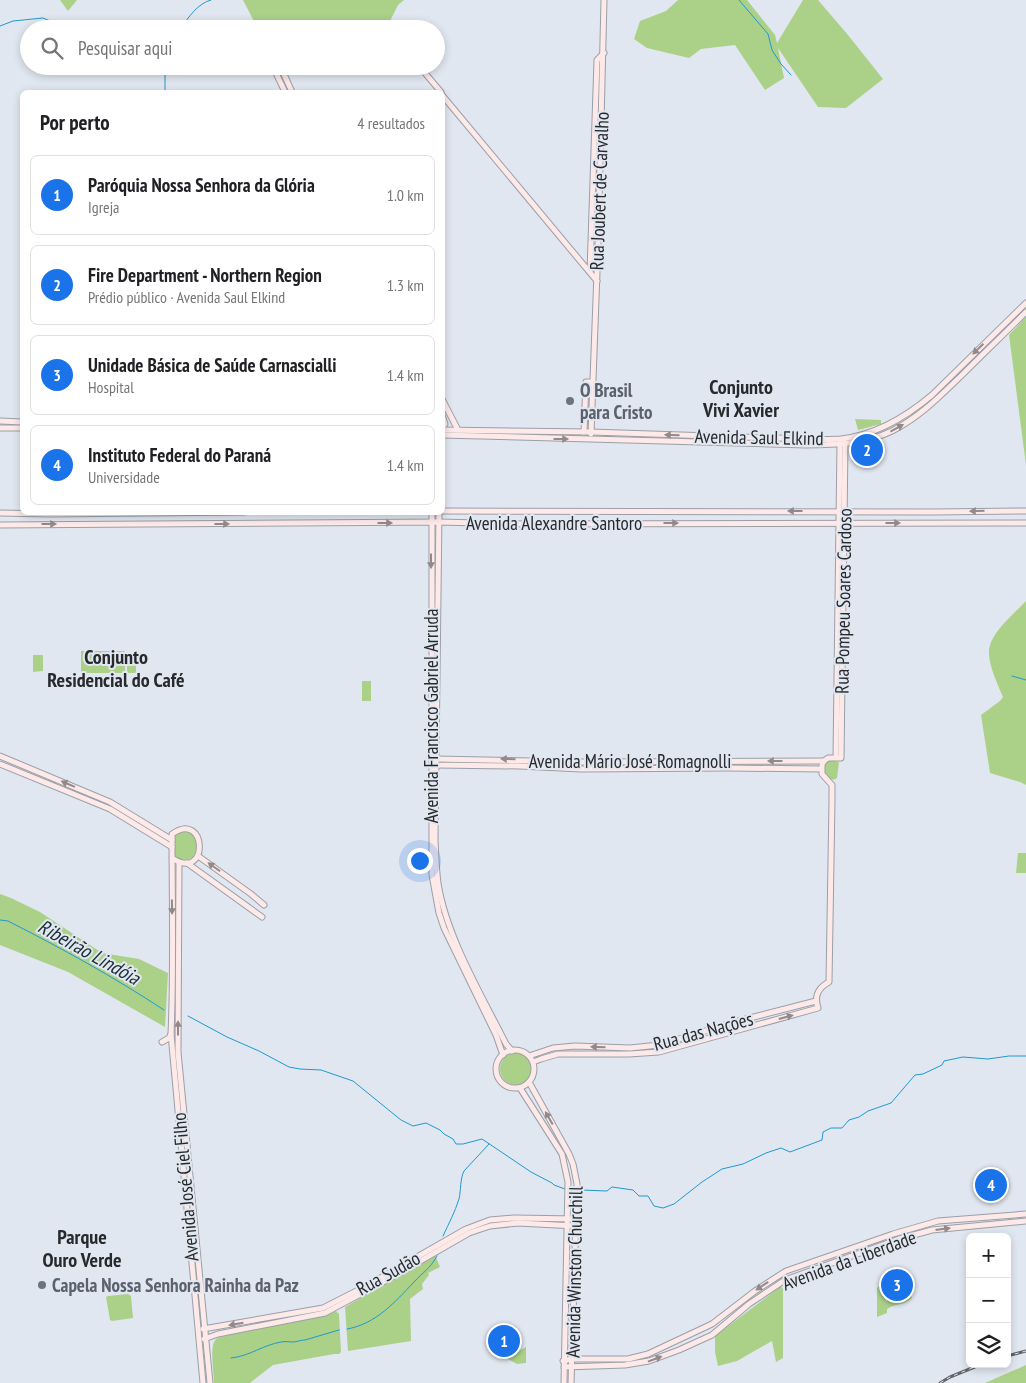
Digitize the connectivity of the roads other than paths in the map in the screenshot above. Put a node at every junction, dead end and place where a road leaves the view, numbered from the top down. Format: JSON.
{"nodes":[{"id":1,"x":604,"y":0,"type":"edge"},
{"id":2,"x":604,"y":53,"type":"junction"},
{"id":3,"x":276,"y":75,"type":"edge"},
{"id":4,"x":284,"y":75,"type":"edge"},
{"id":5,"x":426,"y":75,"type":"edge"},
{"id":6,"x":284,"y":90,"type":"edge"},
{"id":7,"x":291,"y":90,"type":"edge"},
{"id":8,"x":439,"y":90,"type":"edge"},
{"id":9,"x":445,"y":98,"type":"edge"},
{"id":10,"x":590,"y":260,"type":"junction"},
{"id":11,"x":582,"y":264,"type":"junction"},
{"id":12,"x":590,"y":272,"type":"junction"},
{"id":13,"x":597,"y":281,"type":"junction"},
{"id":14,"x":1026,"y":303,"type":"edge"},
{"id":15,"x":1026,"y":312,"type":"edge"},
{"id":16,"x":1011,"y":318,"type":"junction"},
{"id":17,"x":1005,"y":332,"type":"junction"},
{"id":18,"x":592,"y":382,"type":"junction"},
{"id":19,"x":445,"y":405,"type":"edge"},
{"id":20,"x":0,"y":421,"type":"edge"},
{"id":21,"x":20,"y":422,"type":"edge"},
{"id":22,"x":0,"y":428,"type":"edge"},
{"id":23,"x":20,"y":428,"type":"edge"},
{"id":24,"x":445,"y":429,"type":"edge"},
{"id":25,"x":458,"y":430,"type":"junction"},
{"id":26,"x":509,"y":431,"type":"junction"},
{"id":27,"x":531,"y":432,"type":"junction"},
{"id":28,"x":584,"y":432,"type":"junction"},
{"id":29,"x":591,"y":432,"type":"junction"},
{"id":30,"x":445,"y":436,"type":"edge"},
{"id":31,"x":501,"y":437,"type":"junction"},
{"id":32,"x":852,"y":437,"type":"junction"},
{"id":33,"x":864,"y":437,"type":"junction"},
{"id":34,"x":531,"y":438,"type":"junction"},
{"id":35,"x":588,"y":439,"type":"junction"},
{"id":36,"x":842,"y":445,"type":"junction"},
{"id":37,"x":1026,"y":510,"type":"edge"},
{"id":38,"x":445,"y":511,"type":"edge"},
{"id":39,"x":841,"y":511,"type":"junction"},
{"id":40,"x":0,"y":513,"type":"edge"},
{"id":41,"x":20,"y":513,"type":"edge"},
{"id":42,"x":432,"y":515,"type":"edge"},
{"id":43,"x":439,"y":515,"type":"edge"},
{"id":44,"x":439,"y":522,"type":"junction"},
{"id":45,"x":432,"y":523,"type":"junction"},
{"id":46,"x":841,"y":523,"type":"junction"},
{"id":47,"x":1026,"y":523,"type":"edge"},
{"id":48,"x":0,"y":525,"type":"edge"},
{"id":49,"x":0,"y":756,"type":"edge"},
{"id":50,"x":838,"y":757,"type":"joint"},
{"id":51,"x":434,"y":758,"type":"junction"},
{"id":52,"x":824,"y":761,"type":"junction"},
{"id":53,"x":0,"y":764,"type":"edge"},
{"id":54,"x":436,"y":765,"type":"junction"},
{"id":55,"x":821,"y":769,"type":"junction"},
{"id":56,"x":172,"y":840,"type":"junction"},
{"id":57,"x":172,"y":847,"type":"junction"},
{"id":58,"x":198,"y":856,"type":"junction"},
{"id":59,"x":172,"y":858,"type":"junction"},
{"id":60,"x":179,"y":863,"type":"junction"},
{"id":61,"x":188,"y":863,"type":"junction"},
{"id":62,"x":230,"y":879,"type":"junction"},
{"id":63,"x":224,"y":888,"type":"junction"},
{"id":64,"x":264,"y":904,"type":"dead end"},
{"id":65,"x":262,"y":917,"type":"dead end"},
{"id":66,"x":816,"y":1001,"type":"junction"},
{"id":67,"x":806,"y":1003,"type":"junction"},
{"id":68,"x":807,"y":1011,"type":"junction"},
{"id":69,"x":171,"y":1034,"type":"junction"},
{"id":70,"x":162,"y":1042,"type":"dead end"},
{"id":71,"x":512,"y":1050,"type":"junction"},
{"id":72,"x":503,"y":1055,"type":"junction"},
{"id":73,"x":530,"y":1056,"type":"junction"},
{"id":74,"x":533,"y":1062,"type":"junction"},
{"id":75,"x":529,"y":1082,"type":"junction"},
{"id":76,"x":520,"y":1088,"type":"junction"},
{"id":77,"x":1026,"y":1214,"type":"edge"},
{"id":78,"x":567,"y":1219,"type":"junction"},
{"id":79,"x":576,"y":1220,"type":"junction"},
{"id":80,"x":1026,"y":1220,"type":"edge"},
{"id":81,"x":509,"y":1221,"type":"junction"},
{"id":82,"x":567,"y":1226,"type":"junction"},
{"id":83,"x":576,"y":1226,"type":"junction"},
{"id":84,"x":454,"y":1239,"type":"junction"},
{"id":85,"x":205,"y":1329,"type":"junction"},
{"id":86,"x":198,"y":1330,"type":"junction"},
{"id":87,"x":206,"y":1339,"type":"junction"},
{"id":88,"x":199,"y":1340,"type":"junction"},
{"id":89,"x":572,"y":1359,"type":"junction"},
{"id":90,"x":564,"y":1364,"type":"junction"},
{"id":91,"x":572,"y":1367,"type":"junction"},
{"id":92,"x":564,"y":1382,"type":"edge"},
{"id":93,"x":203,"y":1383,"type":"edge"},
{"id":94,"x":210,"y":1383,"type":"edge"},
{"id":95,"x":571,"y":1383,"type":"edge"}],
"edges":[{"from":1,"to":2,"type":"street","name":"Rua Joubert de Carvalho"},
{"from":2,"to":10,"type":"street","name":"Rua Joubert de Carvalho"},
{"from":2,"to":13,"type":"street","name":"Rua Joubert de Carvalho"},
{"from":3,"to":6,"type":"street"},
{"from":4,"to":7,"type":"street"},
{"from":5,"to":8,"type":"street"},
{"from":9,"to":11,"type":"street"},
{"from":10,"to":11,"type":"street"},
{"from":10,"to":12,"type":"street","name":"Rua Joubert de Carvalho"},
{"from":11,"to":12,"type":"street"},
{"from":12,"to":13,"type":"street"},
{"from":13,"to":18,"type":"street","name":"Rua Joubert de Carvalho"},
{"from":14,"to":16,"type":"street","name":"Avenida Saul Elkind"},
{"from":15,"to":17,"type":"street","name":"Avenida Saul Elkind"},
{"from":16,"to":17,"type":"street"},
{"from":16,"to":33,"type":"street","name":"Avenida Saul Elkind","one_way":true},
{"from":33,"to":17,"type":"street","name":"Avenida Saul Elkind","one_way":true},
{"from":18,"to":28,"type":"street","name":"Rua Joubert de Carvalho"},
{"from":18,"to":29,"type":"street","name":"Rua Joubert de Carvalho"},
{"from":19,"to":25,"type":"street"},
{"from":20,"to":21,"type":"street"},
{"from":22,"to":23,"type":"street"},
{"from":24,"to":25,"type":"street","name":"Avenida Saul Elkind"},
{"from":25,"to":26,"type":"street","name":"Avenida Saul Elkind"},
{"from":26,"to":27,"type":"street","name":"Avenida Saul Elkind"},
{"from":26,"to":31,"type":"street"},
{"from":27,"to":28,"type":"street","name":"Avenida Saul Elkind"},
{"from":27,"to":34,"type":"street"},
{"from":28,"to":29,"type":"street","name":"Avenida Saul Elkind"},
{"from":28,"to":35,"type":"street"},
{"from":32,"to":29,"type":"street","name":"Avenida Saul Elkind","one_way":true},
{"from":29,"to":35,"type":"street"},
{"from":30,"to":31,"type":"street","name":"Avenida Saul Elkind"},
{"from":31,"to":34,"type":"street","name":"Avenida Saul Elkind"},
{"from":32,"to":33,"type":"street","name":"Avenida Saul Elkind"},
{"from":32,"to":36,"type":"street"},
{"from":33,"to":36,"type":"street","name":"Avenida Saul Elkind"},
{"from":34,"to":35,"type":"street","name":"Avenida Saul Elkind","one_way":true},
{"from":35,"to":36,"type":"street","name":"Avenida Saul Elkind"},
{"from":36,"to":39,"type":"street","name":"Rua Pompeu Soares Cardoso"},
{"from":37,"to":39,"type":"street","name":"Avenida Alexandre Santoro","one_way":true},
{"from":39,"to":38,"type":"street","name":"Avenida Alexandre Santoro","one_way":true},
{"from":39,"to":46,"type":"street","name":"Rua Pompeu Soares Cardoso"},
{"from":40,"to":41,"type":"street"},
{"from":42,"to":45,"type":"street","name":"Avenida Francisco Gabriel Arruda"},
{"from":43,"to":44,"type":"street","name":"Avenida Francisco Gabriel Arruda"},
{"from":44,"to":45,"type":"street","name":"Avenida Alexandre Santoro"},
{"from":44,"to":46,"type":"street","name":"Avenida Alexandre Santoro","one_way":true},
{"from":44,"to":51,"type":"street","name":"Avenida Francisco Gabriel Arruda"},
{"from":48,"to":45,"type":"street","name":"Avenida Alexandre Santoro","one_way":true},
{"from":45,"to":51,"type":"street","name":"Avenida Francisco Gabriel Arruda","one_way":true},
{"from":46,"to":47,"type":"street","name":"Avenida Alexandre Santoro","one_way":true},
{"from":46,"to":50,"type":"street","name":"Rua Pompeu Soares Cardoso"},
{"from":56,"to":49,"type":"street","one_way":true},
{"from":50,"to":52,"type":"street","name":"Avenida Mário José Romagnolli"},
{"from":52,"to":51,"type":"street","name":"Avenida Mário José Romagnolli","one_way":true},
{"from":51,"to":54,"type":"street","name":"Avenida Francisco Gabriel Arruda"},
{"from":51,"to":72,"type":"street","name":"Avenida Francisco Gabriel Arruda"},
{"from":52,"to":55,"type":"street"},
{"from":53,"to":57,"type":"street"},
{"from":54,"to":55,"type":"street","name":"Avenida Mário José Romagnolli"},
{"from":54,"to":71,"type":"street","name":"Avenida Francisco Gabriel Arruda"},
{"from":55,"to":66,"type":"street"},
{"from":56,"to":57,"type":"street"},
{"from":56,"to":58,"type":"street"},
{"from":57,"to":59,"type":"street"},
{"from":58,"to":61,"type":"street"},
{"from":62,"to":58,"type":"street","one_way":true},
{"from":59,"to":60,"type":"street"},
{"from":59,"to":69,"type":"street","name":"Avenida José Ciel Filho","one_way":true},
{"from":60,"to":61,"type":"street"},
{"from":85,"to":60,"type":"street","name":"Avenida José Ciel Filho","one_way":true},
{"from":61,"to":63,"type":"street"},
{"from":62,"to":63,"type":"street"},
{"from":62,"to":64,"type":"street"},
{"from":63,"to":65,"type":"street"},
{"from":66,"to":67,"type":"street","name":"Rua das Nações"},
{"from":66,"to":68,"type":"street","name":"Rua das Nações"},
{"from":67,"to":68,"type":"street"},
{"from":67,"to":73,"type":"street","name":"Rua das Nações","one_way":true},
{"from":74,"to":68,"type":"street","name":"Rua das Nações","one_way":true},
{"from":69,"to":70,"type":"street"},
{"from":69,"to":86,"type":"street","name":"Avenida José Ciel Filho"},
{"from":71,"to":72,"type":"street"},
{"from":71,"to":73,"type":"street"},
{"from":72,"to":76,"type":"street"},
{"from":73,"to":74,"type":"street"},
{"from":74,"to":75,"type":"street"},
{"from":75,"to":76,"type":"street"},
{"from":79,"to":75,"type":"street","name":"Avenida Winston Churchill","one_way":true},
{"from":76,"to":78,"type":"street","name":"Avenida Winston Churchill"},
{"from":77,"to":89,"type":"street","name":"Avenida da Liberdade","one_way":true},
{"from":78,"to":79,"type":"street","name":"Rua Sudão"},
{"from":78,"to":81,"type":"street","name":"Rua Sudão"},
{"from":78,"to":82,"type":"street","name":"Avenida Winston Churchill"},
{"from":79,"to":83,"type":"street","name":"Avenida Winston Churchill"},
{"from":91,"to":80,"type":"street","name":"Avenida da Liberdade","one_way":true},
{"from":81,"to":82,"type":"street","name":"Rua Sudão"},
{"from":81,"to":84,"type":"street","name":"Rua Sudão"},
{"from":82,"to":83,"type":"street","name":"Rua Sudão"},
{"from":82,"to":90,"type":"street","name":"Avenida Winston Churchill"},
{"from":83,"to":89,"type":"street","name":"Avenida Winston Churchill"},
{"from":84,"to":85,"type":"street","name":"Rua Sudão","one_way":true},
{"from":84,"to":87,"type":"street","name":"Rua Sudão"},
{"from":85,"to":86,"type":"street","name":"Rua Sudão"},
{"from":85,"to":87,"type":"street","name":"Avenida José Ciel Filho"},
{"from":86,"to":88,"type":"street","name":"Avenida José Ciel Filho"},
{"from":87,"to":88,"type":"street","name":"Rua Sudão"},
{"from":87,"to":94,"type":"street","name":"Avenida José Ciel Filho"},
{"from":88,"to":93,"type":"street","name":"Avenida José Ciel Filho"},
{"from":89,"to":90,"type":"street","name":"Avenida da Liberdade"},
{"from":89,"to":91,"type":"street","name":"Avenida Winston Churchill"},
{"from":90,"to":91,"type":"street","name":"Avenida da Liberdade"},
{"from":90,"to":92,"type":"street","name":"Avenida Winston Churchill"},
{"from":91,"to":95,"type":"street","name":"Avenida Winston Churchill"}]}
